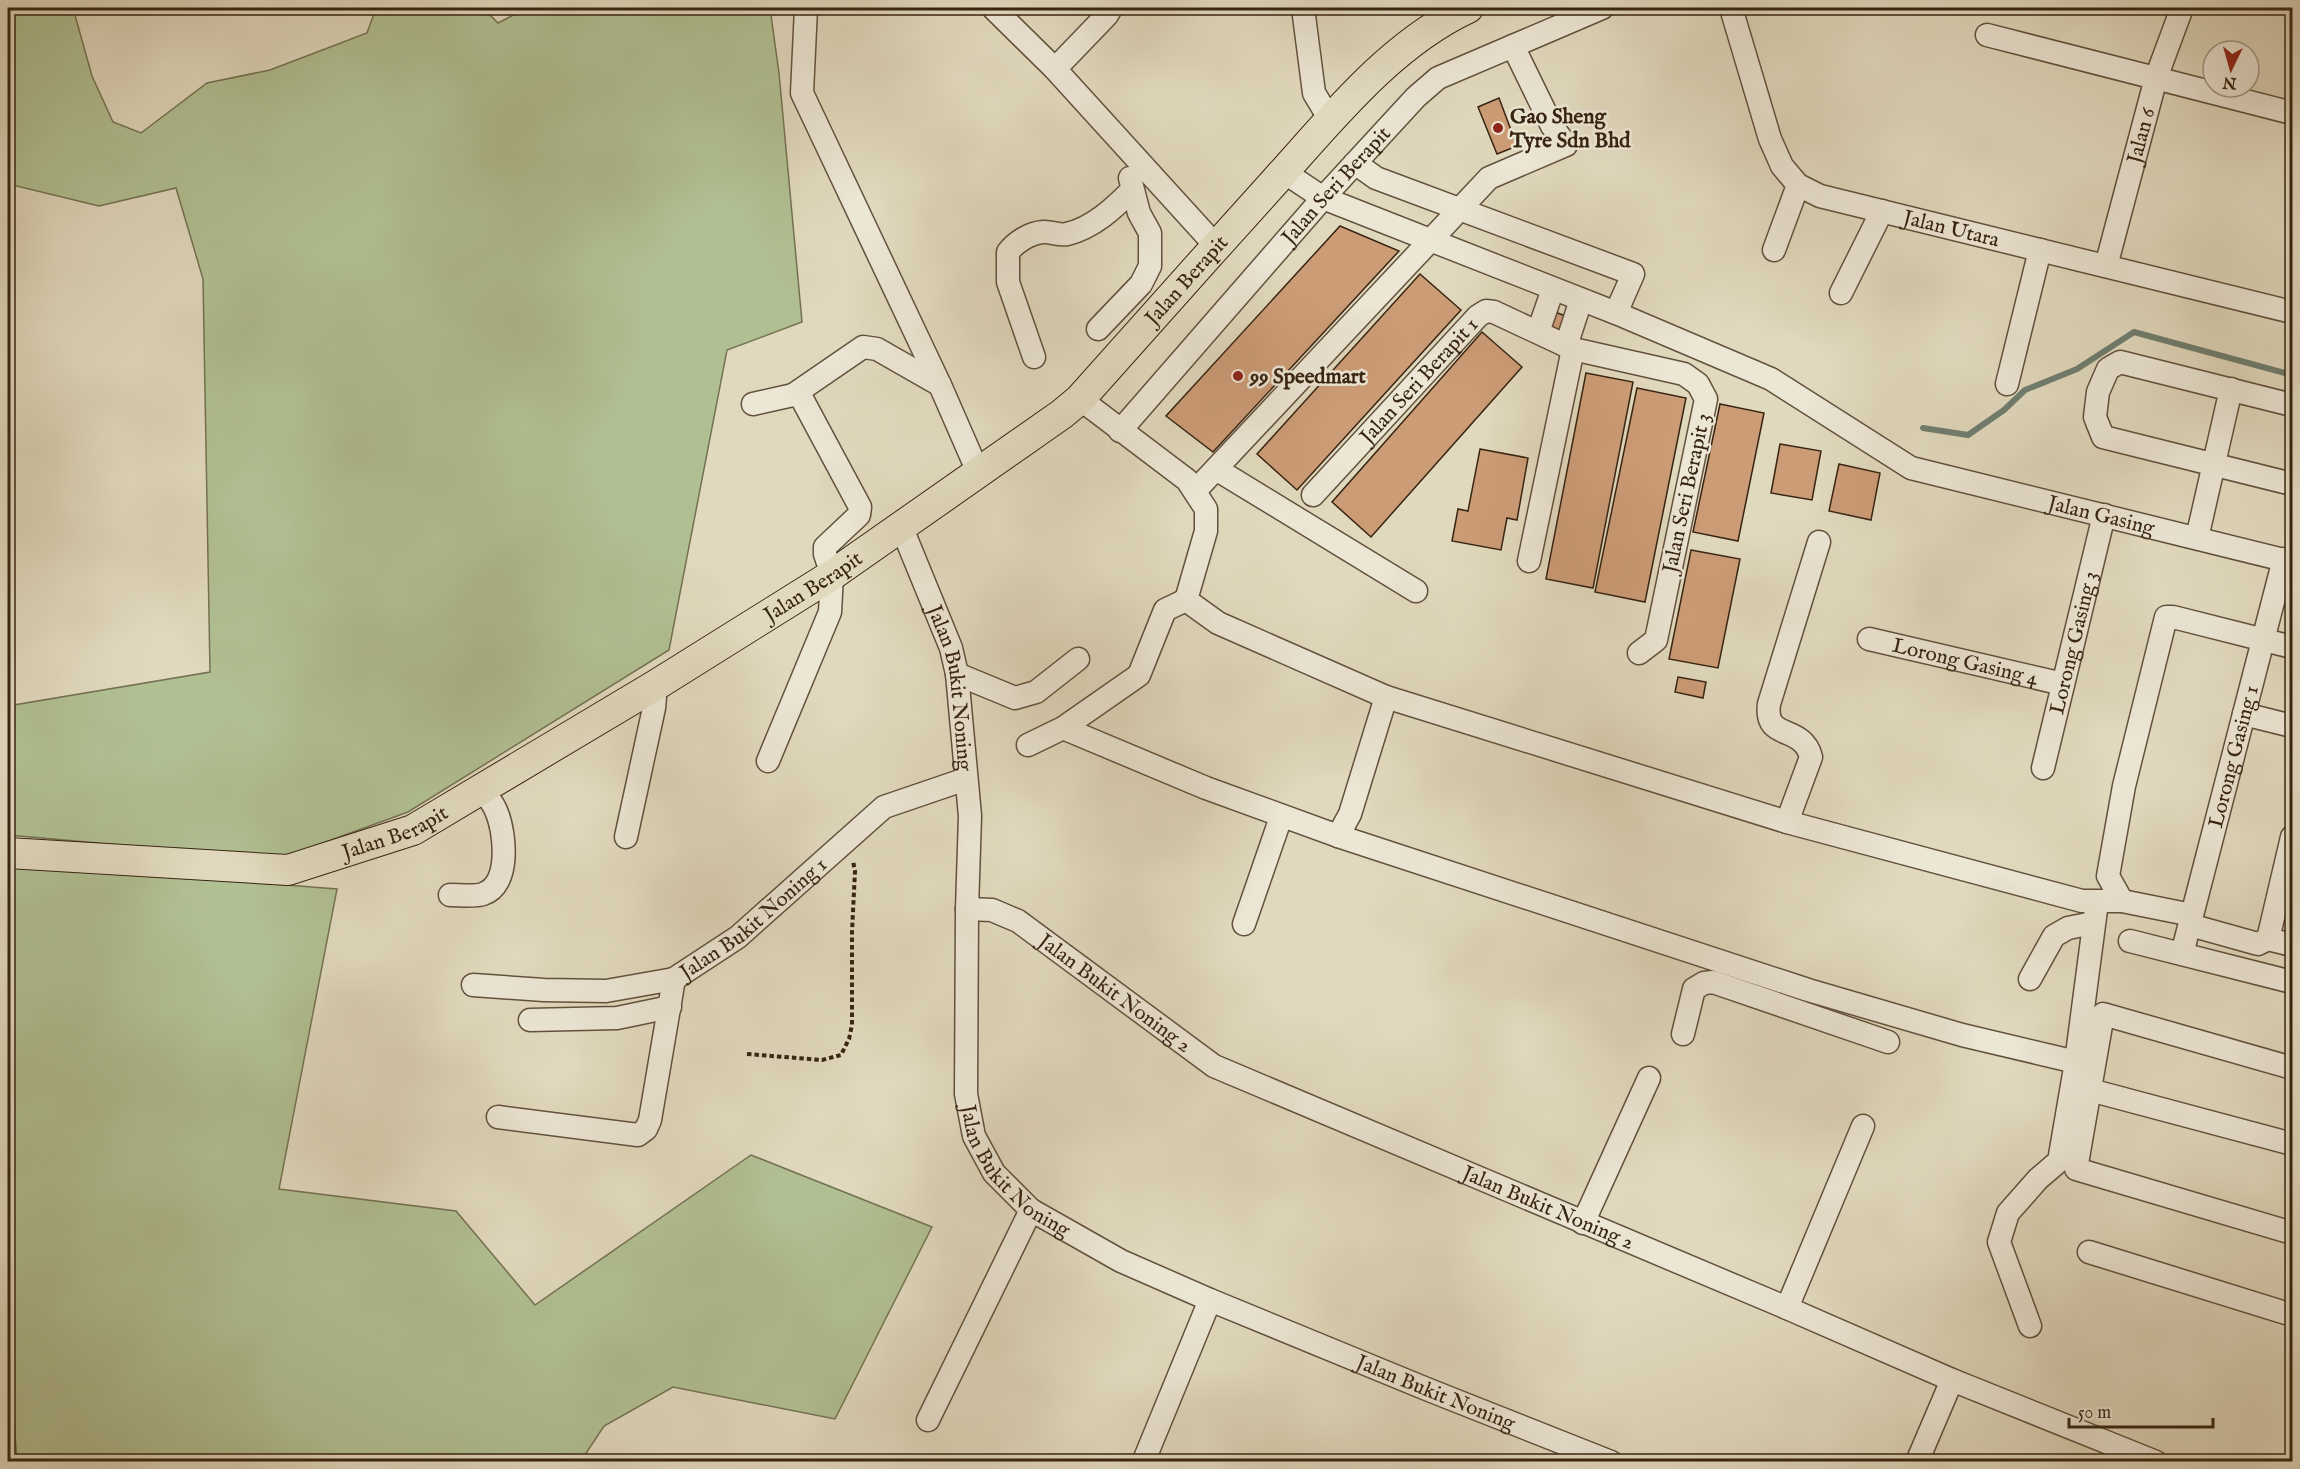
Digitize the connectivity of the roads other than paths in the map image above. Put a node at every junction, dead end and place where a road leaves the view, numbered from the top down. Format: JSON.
{"nodes":[{"id":1,"x":806,"y":8,"type":"edge"},
{"id":2,"x":993,"y":8,"type":"edge"},
{"id":3,"x":1111,"y":8,"type":"edge"},
{"id":4,"x":1303,"y":8,"type":"edge"},
{"id":5,"x":1468,"y":8,"type":"edge"},
{"id":6,"x":1602,"y":8,"type":"edge"},
{"id":7,"x":1731,"y":8,"type":"edge"},
{"id":8,"x":2182,"y":8,"type":"edge"},
{"id":9,"x":1987,"y":35,"type":"dead end"},
{"id":10,"x":1512,"y":46,"type":"junction"},
{"id":11,"x":1055,"y":69,"type":"junction"},
{"id":12,"x":2156,"y":78,"type":"junction"},
{"id":13,"x":2292,"y":113,"type":"edge"},
{"id":14,"x":1329,"y":118,"type":"junction"},
{"id":15,"x":1139,"y":162,"type":"junction"},
{"id":16,"x":1355,"y":163,"type":"junction"},
{"id":17,"x":1284,"y":172,"type":"junction"},
{"id":18,"x":1798,"y":185,"type":"junction"},
{"id":19,"x":1132,"y":190,"type":"junction"},
{"id":20,"x":1323,"y":198,"type":"junction"},
{"id":21,"x":1460,"y":209,"type":"junction"},
{"id":22,"x":1882,"y":211,"type":"junction"},
{"id":23,"x":1430,"y":241,"type":"junction"},
{"id":24,"x":1216,"y":246,"type":"junction"},
{"id":25,"x":1774,"y":250,"type":"dead end"},
{"id":26,"x":2040,"y":250,"type":"junction"},
{"id":27,"x":2106,"y":266,"type":"junction"},
{"id":28,"x":1553,"y":289,"type":"junction"},
{"id":29,"x":1841,"y":293,"type":"dead end"},
{"id":30,"x":1581,"y":300,"type":"junction"},
{"id":31,"x":2292,"y":312,"type":"edge"},
{"id":32,"x":1616,"y":313,"type":"junction"},
{"id":33,"x":1098,"y":329,"type":"dead end"},
{"id":34,"x":1538,"y":332,"type":"junction"},
{"id":35,"x":1569,"y":347,"type":"junction"},
{"id":36,"x":1034,"y":357,"type":"dead end"},
{"id":37,"x":2007,"y":384,"type":"dead end"},
{"id":38,"x":940,"y":385,"type":"junction"},
{"id":39,"x":2231,"y":389,"type":"junction"},
{"id":40,"x":793,"y":395,"type":"junction"},
{"id":41,"x":1080,"y":399,"type":"junction"},
{"id":42,"x":753,"y":404,"type":"dead end"},
{"id":43,"x":2292,"y":405,"type":"edge"},
{"id":44,"x":1120,"y":431,"type":"junction"},
{"id":45,"x":2213,"y":464,"type":"junction"},
{"id":46,"x":1216,"y":469,"type":"junction"},
{"id":47,"x":978,"y":472,"type":"junction"},
{"id":48,"x":2292,"y":484,"type":"edge"},
{"id":49,"x":1195,"y":491,"type":"junction"},
{"id":50,"x":1313,"y":495,"type":"dead end"},
{"id":51,"x":2104,"y":515,"type":"junction"},
{"id":52,"x":901,"y":526,"type":"junction"},
{"id":53,"x":2197,"y":538,"type":"junction"},
{"id":54,"x":1819,"y":542,"type":"dead end"},
{"id":55,"x":2288,"y":560,"type":"edge"},
{"id":56,"x":1529,"y":561,"type":"dead end"},
{"id":57,"x":832,"y":575,"type":"junction"},
{"id":58,"x":1416,"y":591,"type":"dead end"},
{"id":59,"x":1186,"y":600,"type":"junction"},
{"id":60,"x":1869,"y":639,"type":"dead end"},
{"id":61,"x":2263,"y":640,"type":"junction"},
{"id":62,"x":2292,"y":647,"type":"edge"},
{"id":63,"x":1639,"y":653,"type":"dead end"},
{"id":64,"x":1078,"y":660,"type":"dead end"},
{"id":65,"x":957,"y":674,"type":"junction"},
{"id":66,"x":2063,"y":684,"type":"junction"},
{"id":67,"x":656,"y":685,"type":"junction"},
{"id":68,"x":1386,"y":697,"type":"junction"},
{"id":69,"x":2244,"y":714,"type":"junction"},
{"id":70,"x":2292,"y":726,"type":"edge"},
{"id":71,"x":1063,"y":728,"type":"junction"},
{"id":72,"x":1028,"y":745,"type":"dead end"},
{"id":73,"x":768,"y":761,"type":"dead end"},
{"id":74,"x":2043,"y":768,"type":"dead end"},
{"id":75,"x":966,"y":779,"type":"junction"},
{"id":76,"x":482,"y":789,"type":"junction"},
{"id":77,"x":1281,"y":817,"type":"junction"},
{"id":78,"x":1787,"y":822,"type":"junction"},
{"id":79,"x":1338,"y":836,"type":"junction"},
{"id":80,"x":626,"y":837,"type":"dead end"},
{"id":81,"x":2292,"y":837,"type":"edge"},
{"id":82,"x":8,"y":853,"type":"edge"},
{"id":83,"x":450,"y":895,"type":"dead end"},
{"id":84,"x":2122,"y":902,"type":"junction"},
{"id":85,"x":967,"y":909,"type":"junction"},
{"id":86,"x":2095,"y":913,"type":"junction"},
{"id":87,"x":2191,"y":920,"type":"junction"},
{"id":88,"x":1244,"y":924,"type":"dead end"},
{"id":89,"x":2268,"y":939,"type":"junction"},
{"id":90,"x":2130,"y":941,"type":"dead end"},
{"id":91,"x":2292,"y":945,"type":"edge"},
{"id":92,"x":2182,"y":954,"type":"junction"},
{"id":93,"x":674,"y":979,"type":"junction"},
{"id":94,"x":2030,"y":979,"type":"dead end"},
{"id":95,"x":1784,"y":982,"type":"junction"},
{"id":96,"x":2292,"y":982,"type":"edge"},
{"id":97,"x":473,"y":985,"type":"dead end"},
{"id":98,"x":1776,"y":1004,"type":"junction"},
{"id":99,"x":670,"y":1007,"type":"junction"},
{"id":100,"x":530,"y":1020,"type":"dead end"},
{"id":101,"x":1683,"y":1034,"type":"dead end"},
{"id":102,"x":1888,"y":1042,"type":"dead end"},
{"id":103,"x":2076,"y":1062,"type":"junction"},
{"id":104,"x":2292,"y":1068,"type":"edge"},
{"id":105,"x":1649,"y":1078,"type":"dead end"},
{"id":106,"x":2090,"y":1090,"type":"junction"},
{"id":107,"x":498,"y":1117,"type":"dead end"},
{"id":108,"x":1863,"y":1126,"type":"dead end"},
{"id":109,"x":2292,"y":1144,"type":"edge"},
{"id":110,"x":1031,"y":1210,"type":"junction"},
{"id":111,"x":1583,"y":1223,"type":"junction"},
{"id":112,"x":2292,"y":1233,"type":"edge"},
{"id":113,"x":2090,"y":1252,"type":"dead end"},
{"id":114,"x":1210,"y":1300,"type":"junction"},
{"id":115,"x":1787,"y":1308,"type":"junction"},
{"id":116,"x":2292,"y":1315,"type":"edge"},
{"id":117,"x":2030,"y":1326,"type":"dead end"},
{"id":118,"x":1952,"y":1380,"type":"junction"},
{"id":119,"x":928,"y":1420,"type":"dead end"},
{"id":120,"x":1146,"y":1461,"type":"edge"},
{"id":121,"x":1611,"y":1461,"type":"edge"},
{"id":122,"x":1917,"y":1461,"type":"edge"},
{"id":123,"x":2156,"y":1461,"type":"edge"}],
"edges":[{"from":1,"to":38,"type":"street"},
{"from":2,"to":11,"type":"street"},
{"from":3,"to":11,"type":"street"},
{"from":4,"to":14,"type":"street"},
{"from":5,"to":14,"type":"main road","name":"Jalan Berapit"},
{"from":6,"to":10,"type":"street","name":"Jalan Seri Berapit"},
{"from":7,"to":18,"type":"street","name":"Jalan Utara"},
{"from":8,"to":12,"type":"street","name":"Jalan 6"},
{"from":9,"to":12,"type":"street"},
{"from":10,"to":16,"type":"street","name":"Jalan Seri Berapit"},
{"from":10,"to":21,"type":"street"},
{"from":11,"to":15,"type":"street"},
{"from":12,"to":13,"type":"street"},
{"from":12,"to":27,"type":"street","name":"Jalan 6"},
{"from":14,"to":17,"type":"main road","name":"Jalan Berapit"},
{"from":15,"to":19,"type":"street"},
{"from":15,"to":24,"type":"street"},
{"from":16,"to":20,"type":"street","name":"Jalan Seri Berapit"},
{"from":16,"to":21,"type":"street"},
{"from":17,"to":20,"type":"street","name":"Jalan Gasing"},
{"from":17,"to":24,"type":"main road","name":"Jalan Berapit"},
{"from":18,"to":22,"type":"street","name":"Jalan Utara"},
{"from":18,"to":25,"type":"street"},
{"from":19,"to":33,"type":"street"},
{"from":19,"to":36,"type":"street"},
{"from":20,"to":23,"type":"street","name":"Jalan Gasing"},
{"from":20,"to":44,"type":"street","name":"Jalan Seri Berapit"},
{"from":21,"to":23,"type":"street"},
{"from":21,"to":32,"type":"street"},
{"from":22,"to":26,"type":"street","name":"Jalan Utara"},
{"from":22,"to":29,"type":"street"},
{"from":23,"to":28,"type":"street","name":"Jalan Gasing"},
{"from":23,"to":46,"type":"street"},
{"from":24,"to":41,"type":"main road","name":"Jalan Berapit"},
{"from":26,"to":27,"type":"street","name":"Jalan Utara"},
{"from":26,"to":37,"type":"street"},
{"from":27,"to":31,"type":"street","name":"Jalan Utara"},
{"from":28,"to":30,"type":"street","name":"Jalan Gasing"},
{"from":28,"to":34,"type":"street"},
{"from":30,"to":32,"type":"street","name":"Jalan Gasing"},
{"from":30,"to":35,"type":"street"},
{"from":32,"to":51,"type":"street","name":"Jalan Gasing"},
{"from":34,"to":35,"type":"street","name":"Jalan Seri Berapit 1"},
{"from":34,"to":50,"type":"street","name":"Jalan Seri Berapit 1"},
{"from":35,"to":56,"type":"street"},
{"from":35,"to":63,"type":"street","name":"Jalan Seri Berapit 3"},
{"from":38,"to":40,"type":"street"},
{"from":38,"to":47,"type":"street"},
{"from":39,"to":43,"type":"street"},
{"from":39,"to":45,"type":"street"},
{"from":39,"to":45,"type":"street"},
{"from":40,"to":42,"type":"street"},
{"from":40,"to":57,"type":"street"},
{"from":41,"to":44,"type":"street"},
{"from":41,"to":47,"type":"main road","name":"Jalan Berapit"},
{"from":44,"to":49,"type":"street"},
{"from":45,"to":48,"type":"street"},
{"from":45,"to":53,"type":"street"},
{"from":46,"to":49,"type":"street"},
{"from":46,"to":58,"type":"street"},
{"from":47,"to":52,"type":"main road","name":"Jalan Berapit"},
{"from":49,"to":59,"type":"street"},
{"from":51,"to":53,"type":"street","name":"Jalan Gasing"},
{"from":51,"to":66,"type":"street","name":"Lorong Gasing 3"},
{"from":52,"to":57,"type":"main road","name":"Jalan Berapit"},
{"from":52,"to":65,"type":"street","name":"Jalan Bukit Noning"},
{"from":53,"to":55,"type":"street","name":"Jalan Gasing"},
{"from":54,"to":78,"type":"street"},
{"from":55,"to":61,"type":"street","name":"Lorong Gasing 1"},
{"from":57,"to":67,"type":"main road","name":"Jalan Berapit"},
{"from":57,"to":73,"type":"street"},
{"from":59,"to":68,"type":"street"},
{"from":59,"to":71,"type":"street"},
{"from":60,"to":66,"type":"street","name":"Lorong Gasing 4"},
{"from":61,"to":62,"type":"street"},
{"from":61,"to":69,"type":"street","name":"Lorong Gasing 1"},
{"from":61,"to":84,"type":"street"},
{"from":64,"to":65,"type":"street"},
{"from":65,"to":75,"type":"street","name":"Jalan Bukit Noning"},
{"from":66,"to":74,"type":"street","name":"Lorong Gasing 3"},
{"from":67,"to":76,"type":"main road","name":"Jalan Berapit"},
{"from":67,"to":80,"type":"street"},
{"from":68,"to":78,"type":"street"},
{"from":68,"to":79,"type":"street"},
{"from":69,"to":70,"type":"street"},
{"from":69,"to":87,"type":"street","name":"Lorong Gasing 1"},
{"from":71,"to":72,"type":"street"},
{"from":71,"to":77,"type":"street"},
{"from":75,"to":85,"type":"street","name":"Jalan Bukit Noning"},
{"from":75,"to":93,"type":"street","name":"Jalan Bukit Noning 1"},
{"from":76,"to":82,"type":"main road","name":"Jalan Berapit"},
{"from":76,"to":83,"type":"street"},
{"from":77,"to":79,"type":"street"},
{"from":77,"to":88,"type":"street"},
{"from":78,"to":86,"type":"street"},
{"from":79,"to":95,"type":"street"},
{"from":81,"to":89,"type":"street"},
{"from":84,"to":86,"type":"street"},
{"from":84,"to":87,"type":"street"},
{"from":85,"to":110,"type":"street","name":"Jalan Bukit Noning"},
{"from":85,"to":111,"type":"street","name":"Jalan Bukit Noning 2"},
{"from":86,"to":94,"type":"street"},
{"from":86,"to":103,"type":"street"},
{"from":87,"to":89,"type":"street"},
{"from":87,"to":92,"type":"street","name":"Lorong Gasing 1"},
{"from":89,"to":91,"type":"street"},
{"from":90,"to":92,"type":"street"},
{"from":92,"to":96,"type":"street"},
{"from":93,"to":97,"type":"street"},
{"from":93,"to":99,"type":"street","name":"Jalan Bukit Noning 1"},
{"from":95,"to":98,"type":"street"},
{"from":95,"to":103,"type":"street"},
{"from":98,"to":101,"type":"street"},
{"from":98,"to":102,"type":"street"},
{"from":99,"to":100,"type":"street"},
{"from":99,"to":107,"type":"street","name":"Jalan Bukit Noning 1"},
{"from":103,"to":117,"type":"street"},
{"from":104,"to":106,"type":"street"},
{"from":105,"to":111,"type":"street"},
{"from":106,"to":109,"type":"street"},
{"from":106,"to":112,"type":"street"},
{"from":108,"to":115,"type":"street"},
{"from":110,"to":114,"type":"street","name":"Jalan Bukit Noning"},
{"from":110,"to":119,"type":"street"},
{"from":111,"to":115,"type":"street","name":"Jalan Bukit Noning 2"},
{"from":113,"to":116,"type":"street"},
{"from":114,"to":120,"type":"street"},
{"from":114,"to":121,"type":"street","name":"Jalan Bukit Noning"},
{"from":115,"to":118,"type":"street","name":"Jalan Bukit Noning 2"},
{"from":118,"to":122,"type":"street"},
{"from":118,"to":123,"type":"street","name":"Jalan Bukit Noning 2"}]}
